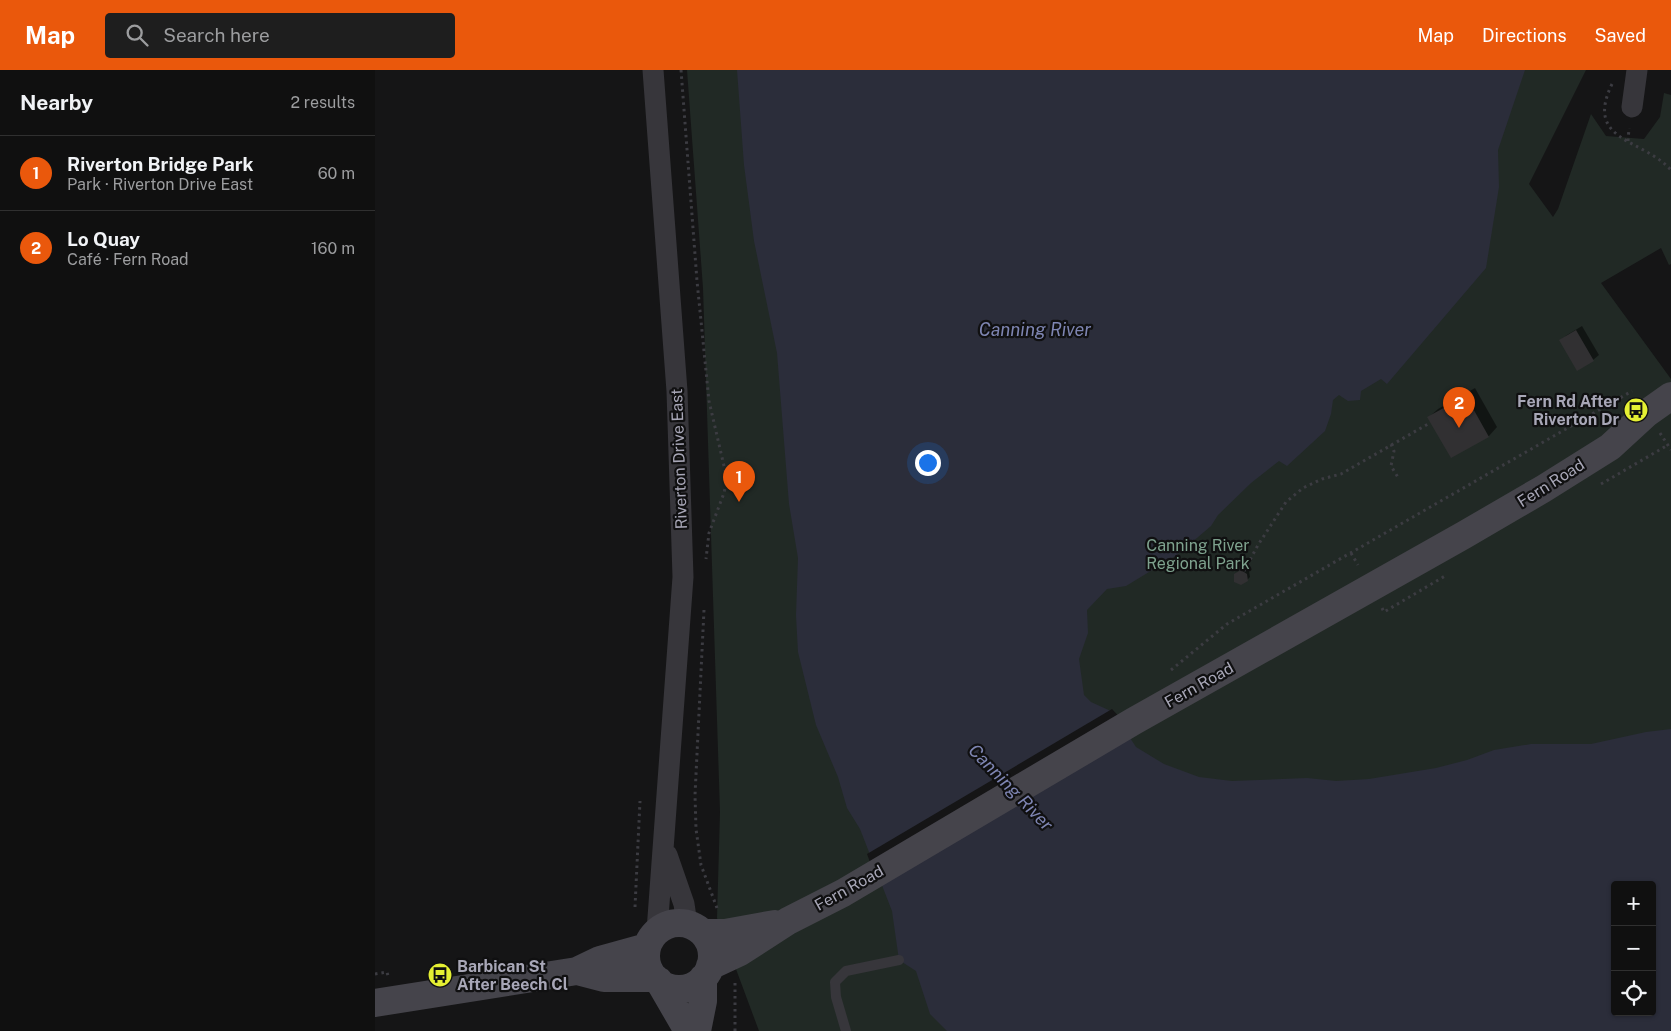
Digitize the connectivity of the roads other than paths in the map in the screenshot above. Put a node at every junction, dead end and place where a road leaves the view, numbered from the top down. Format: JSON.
{"nodes":[{"id":1,"x":653,"y":70,"type":"edge"},
{"id":2,"x":1637,"y":70,"type":"edge"},
{"id":3,"x":1632,"y":107,"type":"dead end"},
{"id":4,"x":1671,"y":396,"type":"edge"},
{"id":5,"x":1669,"y":432,"type":"edge"},
{"id":6,"x":1609,"y":447,"type":"junction"},
{"id":7,"x":664,"y":848,"type":"junction"},
{"id":8,"x":691,"y":920,"type":"junction"},
{"id":9,"x":789,"y":921,"type":"junction"},
{"id":10,"x":655,"y":929,"type":"junction"},
{"id":11,"x":899,"y":960,"type":"dead end"},
{"id":12,"x":577,"y":971,"type":"junction"},
{"id":13,"x":706,"y":972,"type":"junction"},
{"id":14,"x":657,"y":980,"type":"junction"},
{"id":15,"x":382,"y":993,"type":"edge"},
{"id":16,"x":688,"y":1031,"type":"edge"},
{"id":17,"x":697,"y":1031,"type":"edge"},
{"id":18,"x":846,"y":1031,"type":"edge"}],
"edges":[{"from":1,"to":7,"type":"street","name":"Riverton Drive East"},
{"from":2,"to":3,"type":"street"},
{"from":4,"to":6,"type":"street","name":"Fern Road"},
{"from":5,"to":6,"type":"street","name":"Fern Road"},
{"from":6,"to":9,"type":"street","name":"Fern Road"},
{"from":7,"to":8,"type":"street","name":"Riverton Drive East"},
{"from":7,"to":10,"type":"street","name":"Riverton Drive East"},
{"from":8,"to":9,"type":"street","name":"Fern Road"},
{"from":8,"to":10,"type":"street"},
{"from":8,"to":13,"type":"street","name":"Riverton Drive East"},
{"from":9,"to":13,"type":"street","name":"Fern Road"},
{"from":10,"to":12,"type":"street"},
{"from":10,"to":14,"type":"street","name":"Riverton Drive East"},
{"from":11,"to":18,"type":"lane"},
{"from":12,"to":14,"type":"street"},
{"from":12,"to":15,"type":"street"},
{"from":13,"to":14,"type":"street"},
{"from":13,"to":17,"type":"street","name":"Riverton Drive East"},
{"from":14,"to":16,"type":"street","name":"Riverton Drive East"}]}
